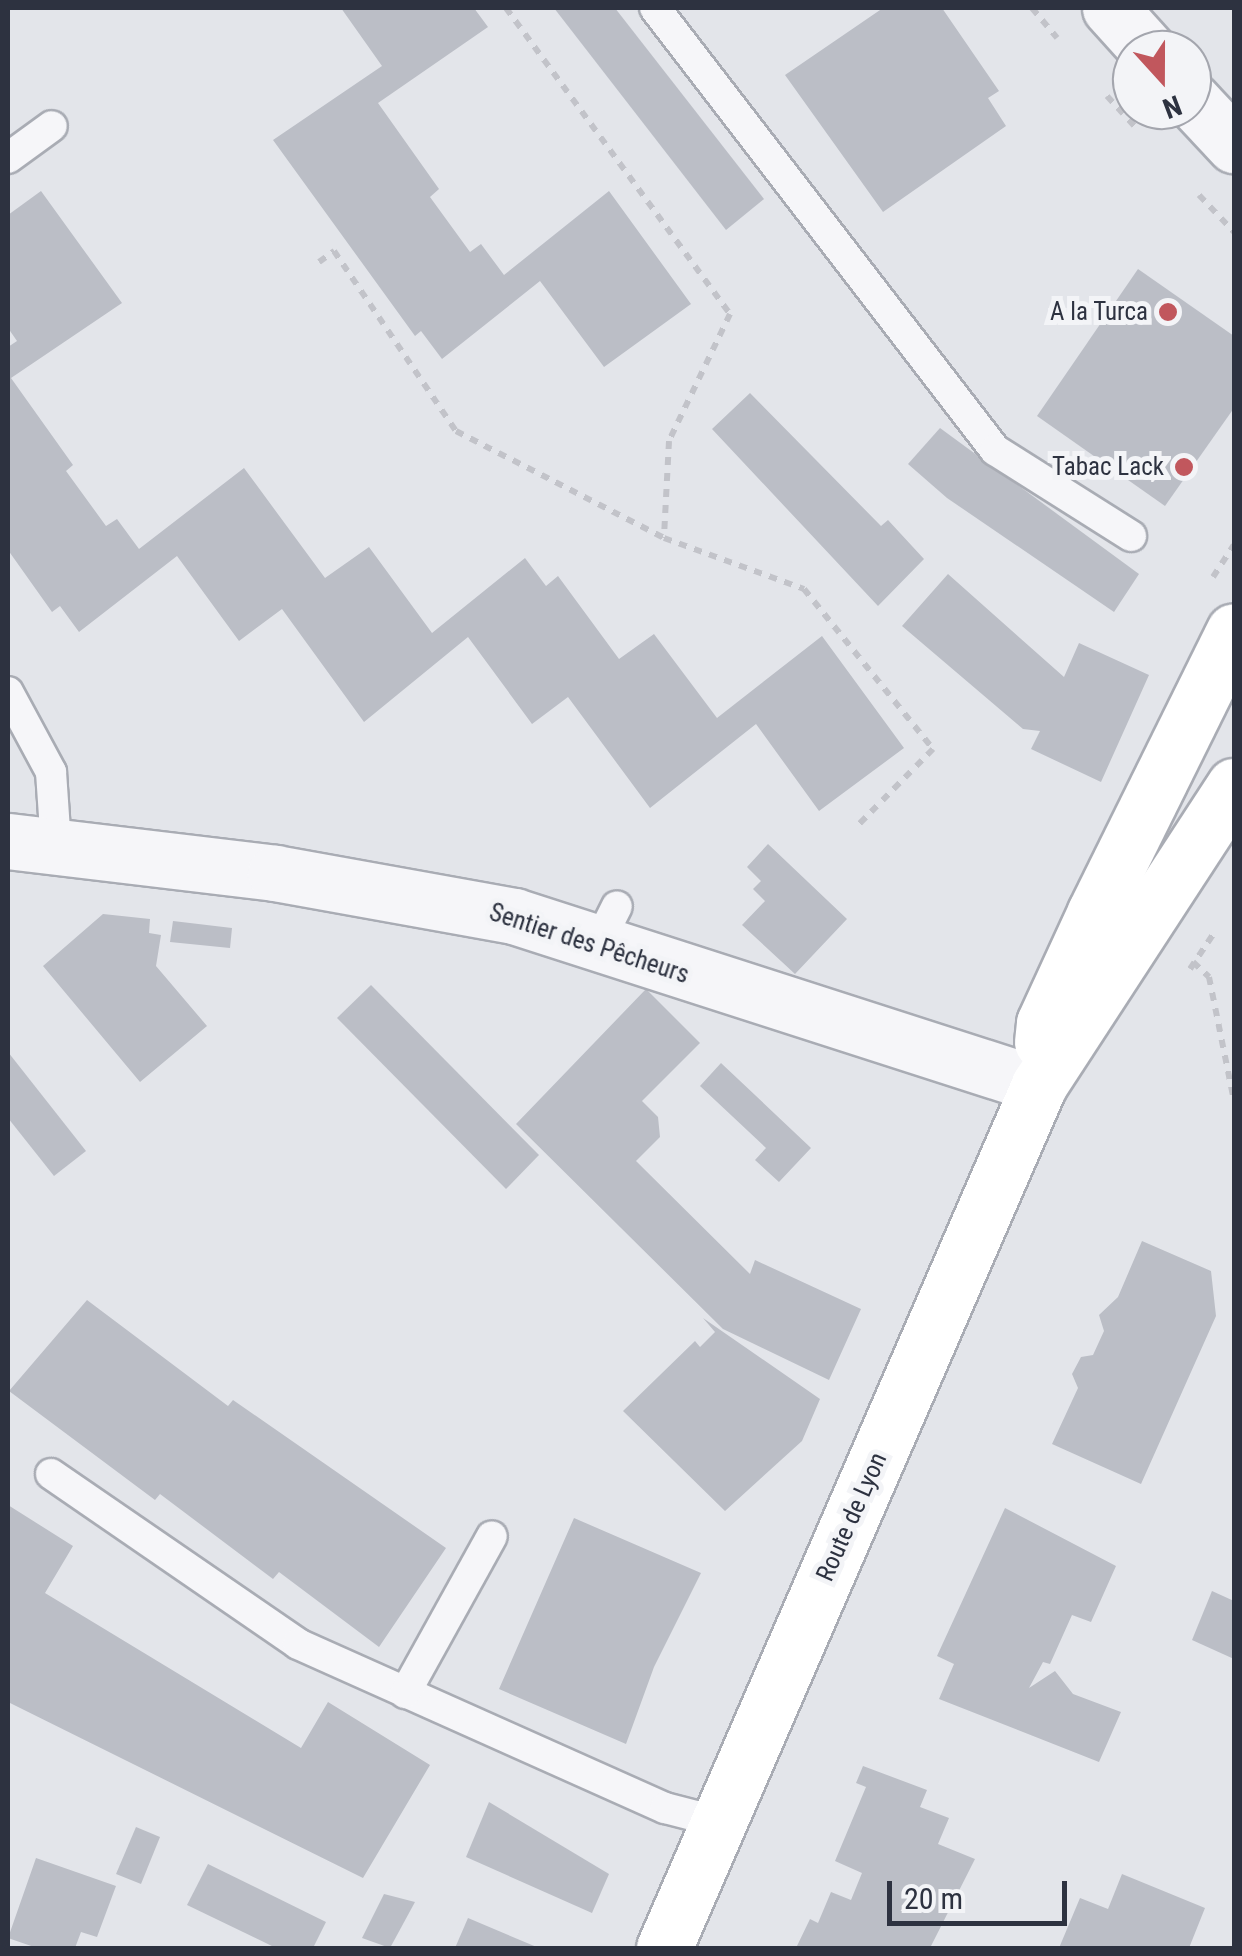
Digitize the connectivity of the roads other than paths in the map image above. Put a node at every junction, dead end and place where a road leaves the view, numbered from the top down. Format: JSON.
{"nodes":[{"id":1,"x":655,"y":8,"type":"edge"},
{"id":2,"x":1110,"y":8,"type":"edge"},
{"id":3,"x":1130,"y":30,"type":"edge"},
{"id":4,"x":1212,"y":121,"type":"edge"},
{"id":5,"x":52,"y":126,"type":"dead end"},
{"id":6,"x":1234,"y":145,"type":"edge"},
{"id":7,"x":8,"y":158,"type":"edge"},
{"id":8,"x":1132,"y":536,"type":"dead end"},
{"id":9,"x":1234,"y":631,"type":"edge"},
{"id":10,"x":8,"y":692,"type":"edge"},
{"id":11,"x":1151,"y":810,"type":"junction"},
{"id":12,"x":1226,"y":816,"type":"edge"},
{"id":13,"x":32,"y":843,"type":"edge"},
{"id":14,"x":1040,"y":1085,"type":"junction"},
{"id":15,"x":51,"y":1474,"type":"dead end"},
{"id":16,"x":492,"y":1536,"type":"dead end"},
{"id":17,"x":405,"y":1692,"type":"junction"},
{"id":18,"x":719,"y":1822,"type":"junction"},
{"id":19,"x":664,"y":1948,"type":"edge"}],
"edges":[{"from":1,"to":8,"type":"lane"},
{"from":2,"to":3,"type":"street"},
{"from":4,"to":6,"type":"street"},
{"from":5,"to":7,"type":"lane"},
{"from":9,"to":11,"type":"main road","name":"Route de Lyon"},
{"from":10,"to":13,"type":"lane"},
{"from":11,"to":12,"type":"street","name":"Route de Lyon"},
{"from":11,"to":14,"type":"main road","name":"Route de Lyon"},
{"from":12,"to":14,"type":"main road","name":"Route de Lyon"},
{"from":13,"to":14,"type":"street","name":"Sentier des Pêcheurs"},
{"from":14,"to":18,"type":"main road","name":"Route de Lyon"},
{"from":15,"to":17,"type":"lane"},
{"from":16,"to":17,"type":"lane"},
{"from":17,"to":18,"type":"lane"},
{"from":18,"to":19,"type":"main road","name":"Route de Lyon"}]}
